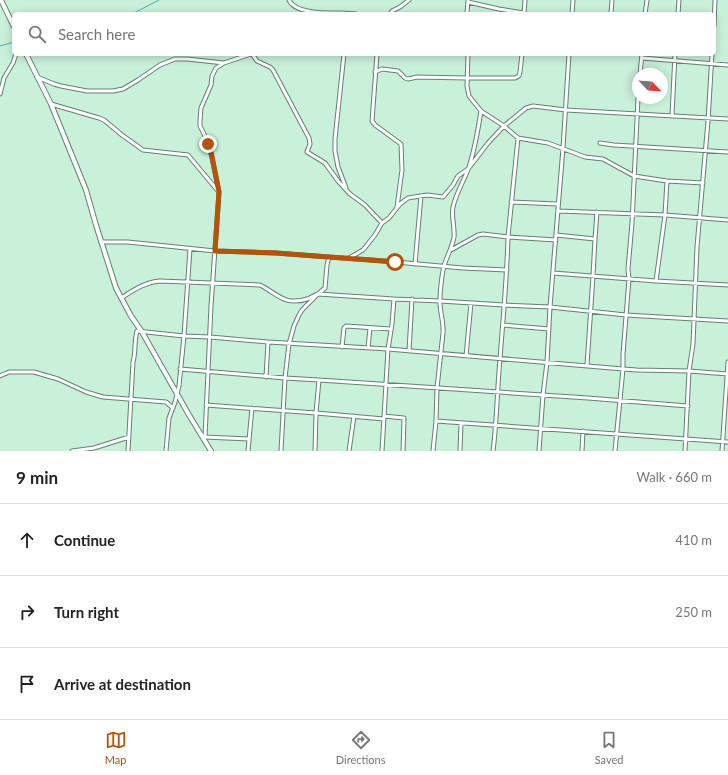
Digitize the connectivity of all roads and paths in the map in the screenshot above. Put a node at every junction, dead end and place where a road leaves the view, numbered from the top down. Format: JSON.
{"nodes":[{"id":1,"x":1,"y":0,"type":"edge"},
{"id":2,"x":289,"y":0,"type":"edge"},
{"id":3,"x":409,"y":0,"type":"edge"},
{"id":4,"x":525,"y":0,"type":"edge"},
{"id":5,"x":572,"y":0,"type":"edge"},
{"id":6,"x":612,"y":0,"type":"edge"},
{"id":7,"x":646,"y":0,"type":"edge"},
{"id":8,"x":679,"y":0,"type":"edge"},
{"id":9,"x":716,"y":0,"type":"edge"},
{"id":10,"x":468,"y":1,"type":"edge"},
{"id":11,"x":507,"y":10,"type":"joint"},
{"id":12,"x":312,"y":12,"type":"edge"},
{"id":13,"x":392,"y":12,"type":"edge"},
{"id":14,"x":467,"y":12,"type":"edge"},
{"id":15,"x":518,"y":12,"type":"edge"},
{"id":16,"x":524,"y":12,"type":"edge"},
{"id":17,"x":572,"y":12,"type":"edge"},
{"id":18,"x":611,"y":12,"type":"edge"},
{"id":19,"x":645,"y":12,"type":"edge"},
{"id":20,"x":678,"y":12,"type":"edge"},
{"id":21,"x":715,"y":12,"type":"edge"},
{"id":22,"x":12,"y":23,"type":"edge"},
{"id":23,"x":15,"y":56,"type":"edge"},
{"id":24,"x":27,"y":56,"type":"edge"},
{"id":25,"x":245,"y":56,"type":"edge"},
{"id":26,"x":253,"y":56,"type":"edge"},
{"id":27,"x":344,"y":56,"type":"edge"},
{"id":28,"x":376,"y":56,"type":"edge"},
{"id":29,"x":468,"y":56,"type":"edge"},
{"id":30,"x":522,"y":56,"type":"edge"},
{"id":31,"x":569,"y":56,"type":"edge"},
{"id":32,"x":642,"y":56,"type":"edge"},
{"id":33,"x":675,"y":56,"type":"edge"},
{"id":34,"x":712,"y":56,"type":"edge"},
{"id":35,"x":674,"y":61,"type":"junction"},
{"id":36,"x":224,"y":63,"type":"junction"},
{"id":37,"x":712,"y":64,"type":"junction"},
{"id":38,"x":728,"y":65,"type":"edge"},
{"id":39,"x":641,"y":68,"type":"edge"},
{"id":40,"x":375,"y":72,"type":"junction"},
{"id":41,"x":37,"y":77,"type":"junction"},
{"id":42,"x":467,"y":78,"type":"junction"},
{"id":43,"x":0,"y":94,"type":"edge"},
{"id":44,"x":51,"y":104,"type":"junction"},
{"id":45,"x":638,"y":104,"type":"edge"},
{"id":46,"x":566,"y":110,"type":"junction"},
{"id":47,"x":481,"y":111,"type":"junction"},
{"id":48,"x":637,"y":114,"type":"junction"},
{"id":49,"x":672,"y":115,"type":"junction"},
{"id":50,"x":708,"y":117,"type":"junction"},
{"id":51,"x":728,"y":119,"type":"edge"},
{"id":52,"x":504,"y":126,"type":"junction"},
{"id":53,"x":518,"y":138,"type":"junction"},
{"id":54,"x":600,"y":143,"type":"dead end"},
{"id":55,"x":635,"y":146,"type":"junction"},
{"id":56,"x":563,"y":148,"type":"junction"},
{"id":57,"x":705,"y":150,"type":"junction"},
{"id":58,"x":728,"y":152,"type":"edge"},
{"id":59,"x":468,"y":169,"type":"junction"},
{"id":60,"x":634,"y":176,"type":"junction"},
{"id":61,"x":667,"y":181,"type":"junction"},
{"id":62,"x":702,"y":183,"type":"junction"},
{"id":63,"x":347,"y":190,"type":"junction"},
{"id":64,"x":219,"y":192,"type":"junction"},
{"id":65,"x":421,"y":196,"type":"junction"},
{"id":66,"x":511,"y":202,"type":"junction"},
{"id":67,"x":558,"y":204,"type":"junction"},
{"id":68,"x":397,"y":209,"type":"junction"},
{"id":69,"x":558,"y":211,"type":"junction"},
{"id":70,"x":597,"y":212,"type":"junction"},
{"id":71,"x":632,"y":214,"type":"junction"},
{"id":72,"x":665,"y":215,"type":"junction"},
{"id":73,"x":699,"y":218,"type":"junction"},
{"id":74,"x":728,"y":220,"type":"edge"},
{"id":75,"x":382,"y":223,"type":"junction"},
{"id":76,"x":556,"y":235,"type":"junction"},
{"id":77,"x":508,"y":237,"type":"junction"},
{"id":78,"x":595,"y":239,"type":"junction"},
{"id":79,"x":556,"y":240,"type":"junction"},
{"id":80,"x":101,"y":242,"type":"junction"},
{"id":81,"x":190,"y":249,"type":"junction"},
{"id":82,"x":451,"y":250,"type":"junction"},
{"id":83,"x":215,"y":251,"type":"junction"},
{"id":84,"x":329,"y":257,"type":"junction"},
{"id":85,"x":349,"y":258,"type":"junction"},
{"id":86,"x":414,"y":264,"type":"junction"},
{"id":87,"x":444,"y":267,"type":"junction"},
{"id":88,"x":507,"y":270,"type":"junction"},
{"id":89,"x":553,"y":273,"type":"junction"},
{"id":90,"x":593,"y":276,"type":"junction"},
{"id":91,"x":629,"y":279,"type":"junction"},
{"id":92,"x":656,"y":281,"type":"junction"},
{"id":93,"x":188,"y":282,"type":"junction"},
{"id":94,"x":213,"y":283,"type":"junction"},
{"id":95,"x":695,"y":284,"type":"junction"},
{"id":96,"x":728,"y":285,"type":"edge"},
{"id":97,"x":318,"y":294,"type":"junction"},
{"id":98,"x":121,"y":298,"type":"junction"},
{"id":99,"x":394,"y":299,"type":"junction"},
{"id":100,"x":412,"y":299,"type":"junction"},
{"id":101,"x":440,"y":301,"type":"junction"},
{"id":102,"x":471,"y":303,"type":"junction"},
{"id":103,"x":504,"y":305,"type":"junction"},
{"id":104,"x":550,"y":307,"type":"junction"},
{"id":105,"x":591,"y":312,"type":"junction"},
{"id":106,"x":626,"y":315,"type":"junction"},
{"id":107,"x":694,"y":318,"type":"junction"},
{"id":108,"x":728,"y":321,"type":"edge"},
{"id":109,"x":503,"y":325,"type":"junction"},
{"id":110,"x":370,"y":328,"type":"junction"},
{"id":111,"x":549,"y":329,"type":"junction"},
{"id":112,"x":391,"y":330,"type":"junction"},
{"id":113,"x":142,"y":332,"type":"junction"},
{"id":114,"x":184,"y":336,"type":"junction"},
{"id":115,"x":210,"y":337,"type":"junction"},
{"id":116,"x":268,"y":342,"type":"junction"},
{"id":117,"x":289,"y":344,"type":"junction"},
{"id":118,"x":342,"y":347,"type":"junction"},
{"id":119,"x":368,"y":348,"type":"junction"},
{"id":120,"x":388,"y":349,"type":"junction"},
{"id":121,"x":409,"y":351,"type":"junction"},
{"id":122,"x":440,"y":354,"type":"junction"},
{"id":123,"x":466,"y":356,"type":"junction"},
{"id":124,"x":500,"y":359,"type":"junction"},
{"id":125,"x":547,"y":362,"type":"junction"},
{"id":126,"x":728,"y":362,"type":"edge"},
{"id":127,"x":587,"y":365,"type":"junction"},
{"id":128,"x":623,"y":368,"type":"junction"},
{"id":129,"x":180,"y":369,"type":"junction"},
{"id":130,"x":689,"y":371,"type":"junction"},
{"id":131,"x":208,"y":372,"type":"junction"},
{"id":132,"x":728,"y":374,"type":"edge"},
{"id":133,"x":0,"y":376,"type":"edge"},
{"id":134,"x":266,"y":377,"type":"junction"},
{"id":135,"x":285,"y":378,"type":"junction"},
{"id":136,"x":319,"y":380,"type":"junction"},
{"id":137,"x":386,"y":384,"type":"junction"},
{"id":138,"x":437,"y":388,"type":"junction"},
{"id":139,"x":498,"y":392,"type":"junction"},
{"id":140,"x":178,"y":395,"type":"junction"},
{"id":141,"x":543,"y":395,"type":"junction"},
{"id":142,"x":132,"y":399,"type":"junction"},
{"id":143,"x":619,"y":400,"type":"junction"},
{"id":144,"x":206,"y":405,"type":"junction"},
{"id":145,"x":688,"y":406,"type":"junction"},
{"id":146,"x":173,"y":408,"type":"junction"},
{"id":147,"x":252,"y":408,"type":"junction"},
{"id":148,"x":284,"y":410,"type":"junction"},
{"id":149,"x":316,"y":412,"type":"junction"},
{"id":150,"x":354,"y":416,"type":"junction"},
{"id":151,"x":384,"y":417,"type":"junction"},
{"id":152,"x":436,"y":421,"type":"junction"},
{"id":153,"x":462,"y":423,"type":"junction"},
{"id":154,"x":496,"y":425,"type":"junction"},
{"id":155,"x":541,"y":428,"type":"junction"},
{"id":156,"x":583,"y":431,"type":"junction"},
{"id":157,"x":617,"y":434,"type":"junction"},
{"id":158,"x":129,"y":437,"type":"junction"},
{"id":159,"x":204,"y":437,"type":"junction"},
{"id":160,"x":249,"y":439,"type":"junction"},
{"id":161,"x":686,"y":439,"type":"junction"},
{"id":162,"x":723,"y":442,"type":"junction"},
{"id":163,"x":728,"y":442,"type":"edge"},
{"id":164,"x":72,"y":451,"type":"edge"},
{"id":165,"x":128,"y":451,"type":"edge"},
{"id":166,"x":166,"y":451,"type":"edge"},
{"id":167,"x":211,"y":451,"type":"edge"},
{"id":168,"x":248,"y":451,"type":"edge"},
{"id":169,"x":281,"y":451,"type":"edge"},
{"id":170,"x":315,"y":451,"type":"edge"},
{"id":171,"x":350,"y":451,"type":"edge"},
{"id":172,"x":382,"y":451,"type":"edge"},
{"id":173,"x":403,"y":451,"type":"edge"},
{"id":174,"x":433,"y":451,"type":"edge"},
{"id":175,"x":460,"y":451,"type":"edge"},
{"id":176,"x":493,"y":451,"type":"edge"},
{"id":177,"x":539,"y":451,"type":"edge"},
{"id":178,"x":582,"y":451,"type":"edge"},
{"id":179,"x":615,"y":451,"type":"edge"},
{"id":180,"x":685,"y":451,"type":"edge"},
{"id":181,"x":722,"y":451,"type":"edge"}],
"edges":[{"from":1,"to":22,"type":"street"},
{"from":2,"to":12,"type":"street"},
{"from":3,"to":13,"type":"street"},
{"from":4,"to":16,"type":"street"},
{"from":5,"to":17,"type":"street"},
{"from":6,"to":18,"type":"street"},
{"from":7,"to":19,"type":"street"},
{"from":8,"to":20,"type":"street"},
{"from":9,"to":21,"type":"street"},
{"from":10,"to":11,"type":"street"},
{"from":10,"to":14,"type":"street"},
{"from":11,"to":15,"type":"street"},
{"from":23,"to":43,"type":"street"},
{"from":24,"to":41,"type":"street"},
{"from":25,"to":36,"type":"street"},
{"from":26,"to":63,"type":"street"},
{"from":27,"to":63,"type":"street"},
{"from":28,"to":40,"type":"street"},
{"from":29,"to":42,"type":"street"},
{"from":30,"to":42,"type":"street"},
{"from":31,"to":46,"type":"street"},
{"from":32,"to":35,"type":"street"},
{"from":32,"to":39,"type":"street"},
{"from":33,"to":35,"type":"street"},
{"from":34,"to":37,"type":"street"},
{"from":35,"to":37,"type":"street"},
{"from":35,"to":49,"type":"street"},
{"from":36,"to":41,"type":"street"},
{"from":36,"to":64,"type":"street"},
{"from":37,"to":38,"type":"street"},
{"from":37,"to":50,"type":"street"},
{"from":40,"to":42,"type":"street"},
{"from":40,"to":68,"type":"street"},
{"from":41,"to":44,"type":"street"},
{"from":42,"to":47,"type":"street"},
{"from":44,"to":64,"type":"street"},
{"from":44,"to":80,"type":"street"},
{"from":45,"to":48,"type":"street"},
{"from":46,"to":48,"type":"street"},
{"from":46,"to":52,"type":"street"},
{"from":46,"to":56,"type":"street"},
{"from":47,"to":52,"type":"street"},
{"from":47,"to":59,"type":"street"},
{"from":48,"to":49,"type":"street"},
{"from":48,"to":55,"type":"street"},
{"from":49,"to":50,"type":"street"},
{"from":50,"to":51,"type":"street"},
{"from":50,"to":57,"type":"street"},
{"from":52,"to":53,"type":"street"},
{"from":52,"to":59,"type":"street"},
{"from":53,"to":56,"type":"street"},
{"from":53,"to":66,"type":"street"},
{"from":54,"to":55,"type":"street"},
{"from":55,"to":57,"type":"street"},
{"from":55,"to":60,"type":"street"},
{"from":56,"to":60,"type":"street"},
{"from":56,"to":67,"type":"street"},
{"from":57,"to":58,"type":"street"},
{"from":57,"to":62,"type":"street"},
{"from":59,"to":65,"type":"street"},
{"from":59,"to":82,"type":"street"},
{"from":60,"to":61,"type":"street"},
{"from":60,"to":71,"type":"street"},
{"from":61,"to":62,"type":"street"},
{"from":61,"to":72,"type":"street"},
{"from":62,"to":73,"type":"street"},
{"from":63,"to":75,"type":"street"},
{"from":64,"to":83,"type":"street"},
{"from":65,"to":68,"type":"street"},
{"from":65,"to":86,"type":"street"},
{"from":66,"to":67,"type":"street"},
{"from":66,"to":77,"type":"street"},
{"from":67,"to":69,"type":"street"},
{"from":68,"to":75,"type":"street"},
{"from":69,"to":70,"type":"street"},
{"from":69,"to":76,"type":"street"},
{"from":70,"to":71,"type":"street"},
{"from":70,"to":78,"type":"street"},
{"from":71,"to":72,"type":"street"},
{"from":71,"to":91,"type":"street"},
{"from":72,"to":73,"type":"street"},
{"from":72,"to":92,"type":"street"},
{"from":73,"to":74,"type":"street"},
{"from":73,"to":95,"type":"street"},
{"from":75,"to":85,"type":"street"},
{"from":76,"to":78,"type":"street"},
{"from":76,"to":79,"type":"street"},
{"from":77,"to":79,"type":"street"},
{"from":77,"to":82,"type":"street"},
{"from":77,"to":88,"type":"street"},
{"from":78,"to":90,"type":"street"},
{"from":79,"to":89,"type":"street"},
{"from":80,"to":81,"type":"street"},
{"from":80,"to":98,"type":"street"},
{"from":81,"to":83,"type":"street"},
{"from":81,"to":93,"type":"street"},
{"from":82,"to":87,"type":"street"},
{"from":83,"to":84,"type":"street"},
{"from":83,"to":94,"type":"street"},
{"from":84,"to":85,"type":"street"},
{"from":84,"to":97,"type":"street"},
{"from":85,"to":86,"type":"street"},
{"from":86,"to":87,"type":"street"},
{"from":87,"to":88,"type":"street"},
{"from":87,"to":101,"type":"street"},
{"from":88,"to":103,"type":"street"},
{"from":89,"to":90,"type":"street"},
{"from":89,"to":104,"type":"street"},
{"from":90,"to":91,"type":"street"},
{"from":90,"to":105,"type":"street"},
{"from":91,"to":92,"type":"street"},
{"from":91,"to":106,"type":"street"},
{"from":92,"to":95,"type":"street"},
{"from":93,"to":94,"type":"street"},
{"from":93,"to":98,"type":"street"},
{"from":93,"to":114,"type":"street"},
{"from":94,"to":97,"type":"street"},
{"from":94,"to":115,"type":"street"},
{"from":95,"to":96,"type":"street"},
{"from":95,"to":107,"type":"street"},
{"from":97,"to":99,"type":"street"},
{"from":97,"to":117,"type":"street"},
{"from":98,"to":113,"type":"street"},
{"from":99,"to":100,"type":"street"},
{"from":99,"to":112,"type":"street"},
{"from":100,"to":101,"type":"street"},
{"from":100,"to":121,"type":"street"},
{"from":101,"to":102,"type":"street"},
{"from":101,"to":122,"type":"street"},
{"from":102,"to":103,"type":"street"},
{"from":102,"to":123,"type":"street"},
{"from":103,"to":104,"type":"street"},
{"from":103,"to":109,"type":"street"},
{"from":104,"to":105,"type":"street"},
{"from":104,"to":111,"type":"street"},
{"from":105,"to":106,"type":"street"},
{"from":105,"to":127,"type":"street"},
{"from":106,"to":107,"type":"street"},
{"from":106,"to":128,"type":"street"},
{"from":107,"to":108,"type":"street"},
{"from":107,"to":130,"type":"street"},
{"from":109,"to":111,"type":"street"},
{"from":109,"to":124,"type":"street"},
{"from":110,"to":112,"type":"street"},
{"from":110,"to":118,"type":"street"},
{"from":110,"to":119,"type":"street"},
{"from":111,"to":125,"type":"street"},
{"from":112,"to":120,"type":"street"},
{"from":113,"to":114,"type":"street"},
{"from":113,"to":140,"type":"street"},
{"from":113,"to":142,"type":"street"},
{"from":114,"to":115,"type":"street"},
{"from":114,"to":129,"type":"street"},
{"from":115,"to":116,"type":"street"},
{"from":115,"to":131,"type":"street"},
{"from":116,"to":117,"type":"street"},
{"from":116,"to":134,"type":"street"},
{"from":117,"to":118,"type":"street"},
{"from":117,"to":135,"type":"street"},
{"from":118,"to":119,"type":"street"},
{"from":119,"to":120,"type":"street"},
{"from":120,"to":121,"type":"street"},
{"from":120,"to":137,"type":"street"},
{"from":121,"to":122,"type":"street"},
{"from":122,"to":123,"type":"street"},
{"from":122,"to":138,"type":"street"},
{"from":123,"to":124,"type":"street"},
{"from":124,"to":125,"type":"street"},
{"from":124,"to":139,"type":"street"},
{"from":125,"to":127,"type":"street"},
{"from":125,"to":141,"type":"street"},
{"from":126,"to":132,"type":"street"},
{"from":127,"to":128,"type":"street"},
{"from":128,"to":130,"type":"street"},
{"from":128,"to":143,"type":"street"},
{"from":129,"to":131,"type":"street"},
{"from":129,"to":140,"type":"street"},
{"from":130,"to":132,"type":"street"},
{"from":130,"to":145,"type":"street"},
{"from":131,"to":134,"type":"street"},
{"from":131,"to":144,"type":"street"},
{"from":132,"to":162,"type":"street"},
{"from":133,"to":142,"type":"street"},
{"from":134,"to":135,"type":"street"},
{"from":135,"to":136,"type":"street"},
{"from":135,"to":148,"type":"street"},
{"from":136,"to":137,"type":"street"},
{"from":136,"to":149,"type":"street"},
{"from":137,"to":138,"type":"street"},
{"from":137,"to":151,"type":"street"},
{"from":138,"to":139,"type":"street"},
{"from":138,"to":152,"type":"street"},
{"from":139,"to":141,"type":"street"},
{"from":139,"to":154,"type":"street"},
{"from":140,"to":146,"type":"street"},
{"from":140,"to":159,"type":"street"},
{"from":141,"to":143,"type":"street"},
{"from":141,"to":155,"type":"street"},
{"from":142,"to":146,"type":"street"},
{"from":142,"to":158,"type":"street"},
{"from":143,"to":145,"type":"street"},
{"from":143,"to":157,"type":"street"},
{"from":144,"to":147,"type":"street"},
{"from":144,"to":159,"type":"street"},
{"from":145,"to":161,"type":"street"},
{"from":146,"to":166,"type":"street"},
{"from":147,"to":148,"type":"street"},
{"from":147,"to":160,"type":"street"},
{"from":148,"to":149,"type":"street"},
{"from":148,"to":169,"type":"street"},
{"from":149,"to":150,"type":"street"},
{"from":149,"to":170,"type":"street"},
{"from":150,"to":151,"type":"street"},
{"from":150,"to":171,"type":"street"},
{"from":151,"to":172,"type":"street"},
{"from":151,"to":173,"type":"street"},
{"from":152,"to":153,"type":"street"},
{"from":152,"to":174,"type":"street"},
{"from":153,"to":154,"type":"street"},
{"from":153,"to":175,"type":"street"},
{"from":154,"to":155,"type":"street"},
{"from":154,"to":176,"type":"street"},
{"from":155,"to":156,"type":"street"},
{"from":155,"to":177,"type":"street"},
{"from":156,"to":157,"type":"street"},
{"from":156,"to":178,"type":"street"},
{"from":157,"to":161,"type":"street"},
{"from":157,"to":179,"type":"street"},
{"from":158,"to":164,"type":"street"},
{"from":158,"to":165,"type":"street"},
{"from":159,"to":160,"type":"street"},
{"from":159,"to":167,"type":"street"},
{"from":160,"to":168,"type":"street"},
{"from":161,"to":162,"type":"street"},
{"from":161,"to":180,"type":"street"},
{"from":162,"to":163,"type":"street"},
{"from":162,"to":181,"type":"street"}]}
